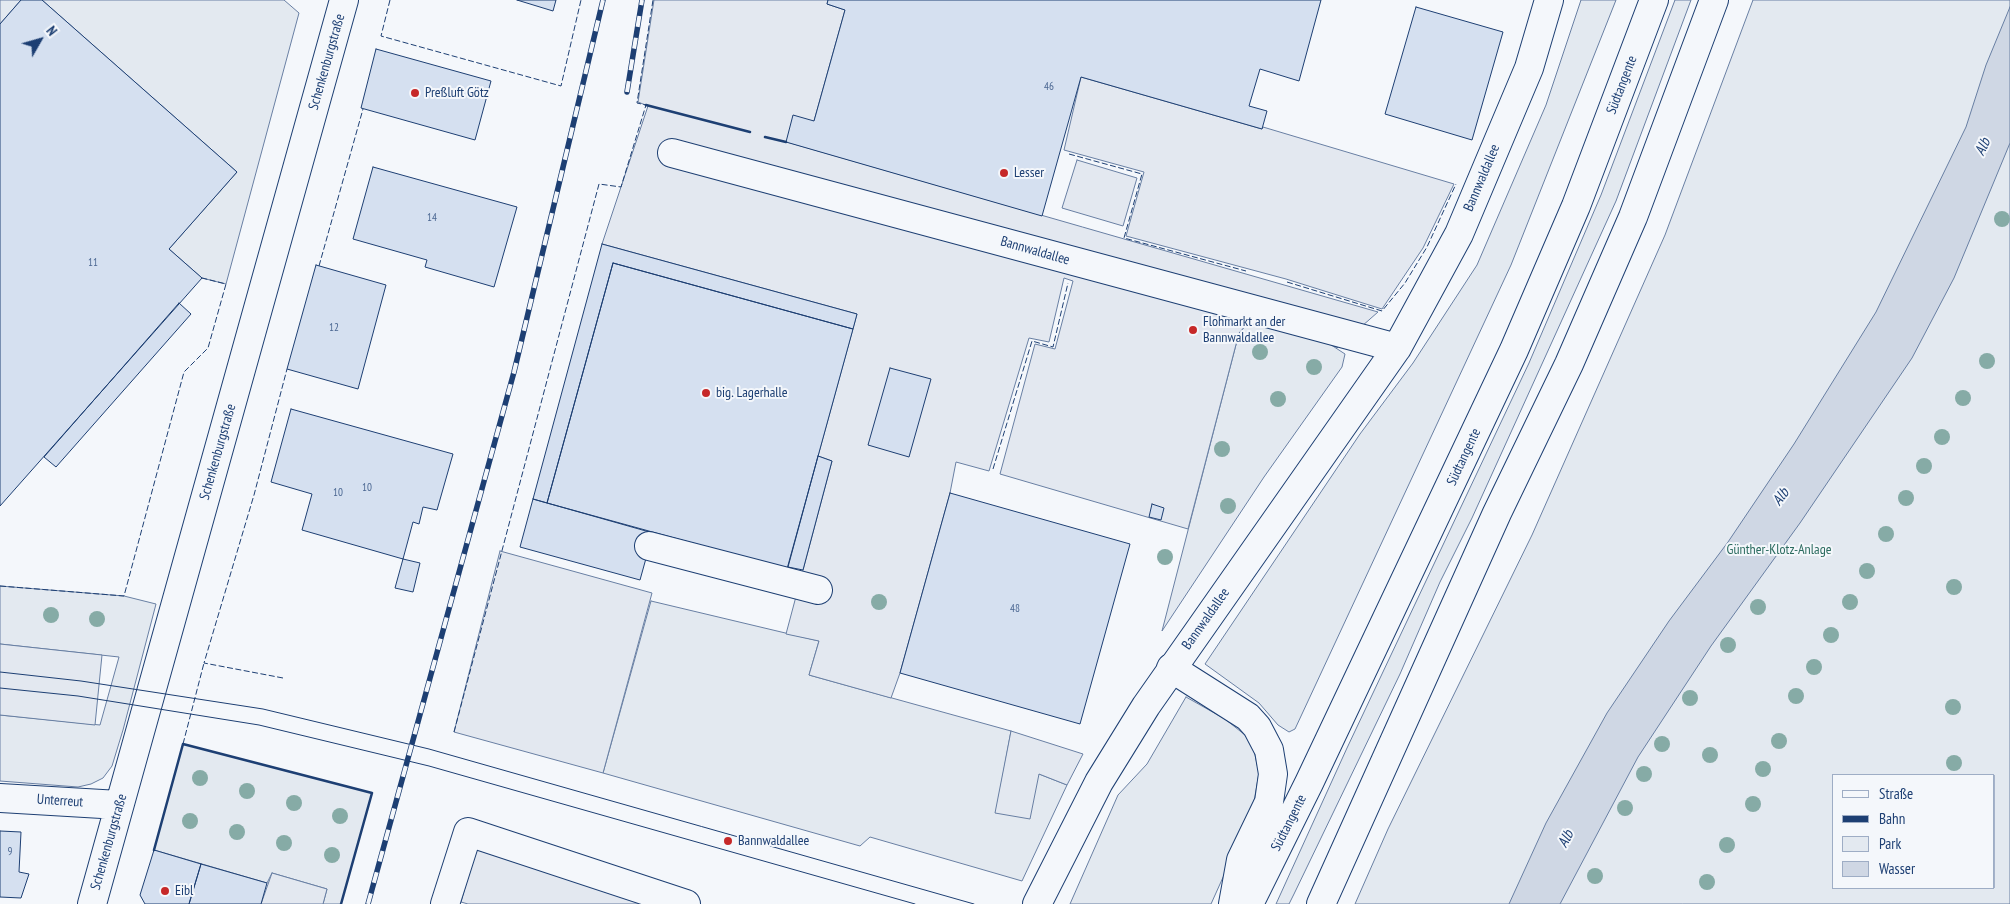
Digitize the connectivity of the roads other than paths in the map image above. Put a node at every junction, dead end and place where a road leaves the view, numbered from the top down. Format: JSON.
{"nodes":[{"id":1,"x":344,"y":0,"type":"edge"},
{"id":2,"x":1549,"y":0,"type":"edge"},
{"id":3,"x":1654,"y":0,"type":"edge"},
{"id":4,"x":1714,"y":0,"type":"edge"},
{"id":5,"x":672,"y":153,"type":"dead end"},
{"id":6,"x":1397,"y":348,"type":"junction"},
{"id":7,"x":662,"y":545,"type":"dead end"},
{"id":8,"x":818,"y":590,"type":"dead end"},
{"id":9,"x":1171,"y":668,"type":"junction"},
{"id":10,"x":0,"y":798,"type":"edge"},
{"id":11,"x":119,"y":805,"type":"junction"},
{"id":12,"x":92,"y":904,"type":"edge"},
{"id":13,"x":445,"y":904,"type":"edge"},
{"id":14,"x":686,"y":904,"type":"edge"},
{"id":15,"x":1037,"y":904,"type":"edge"},
{"id":16,"x":1233,"y":904,"type":"edge"},
{"id":17,"x":1249,"y":904,"type":"edge"},
{"id":18,"x":1321,"y":904,"type":"edge"}],
"edges":[{"from":1,"to":11,"type":"main road","name":"Schenkenburgstraße"},
{"from":2,"to":6,"type":"main road","name":"Bannwaldallee"},
{"from":3,"to":17,"type":"main road","name":"Südtangente"},
{"from":4,"to":18,"type":"main road"},
{"from":5,"to":6,"type":"main road","name":"Bannwaldallee"},
{"from":6,"to":9,"type":"main road","name":"Bannwaldallee"},
{"from":7,"to":8,"type":"main road"},
{"from":9,"to":15,"type":"main road","name":"Bannwaldallee"},
{"from":9,"to":16,"type":"main road"},
{"from":10,"to":11,"type":"main road","name":"Unterreut"},
{"from":11,"to":12,"type":"main road","name":"Schenkenburgstraße"},
{"from":13,"to":14,"type":"main road"}]}
